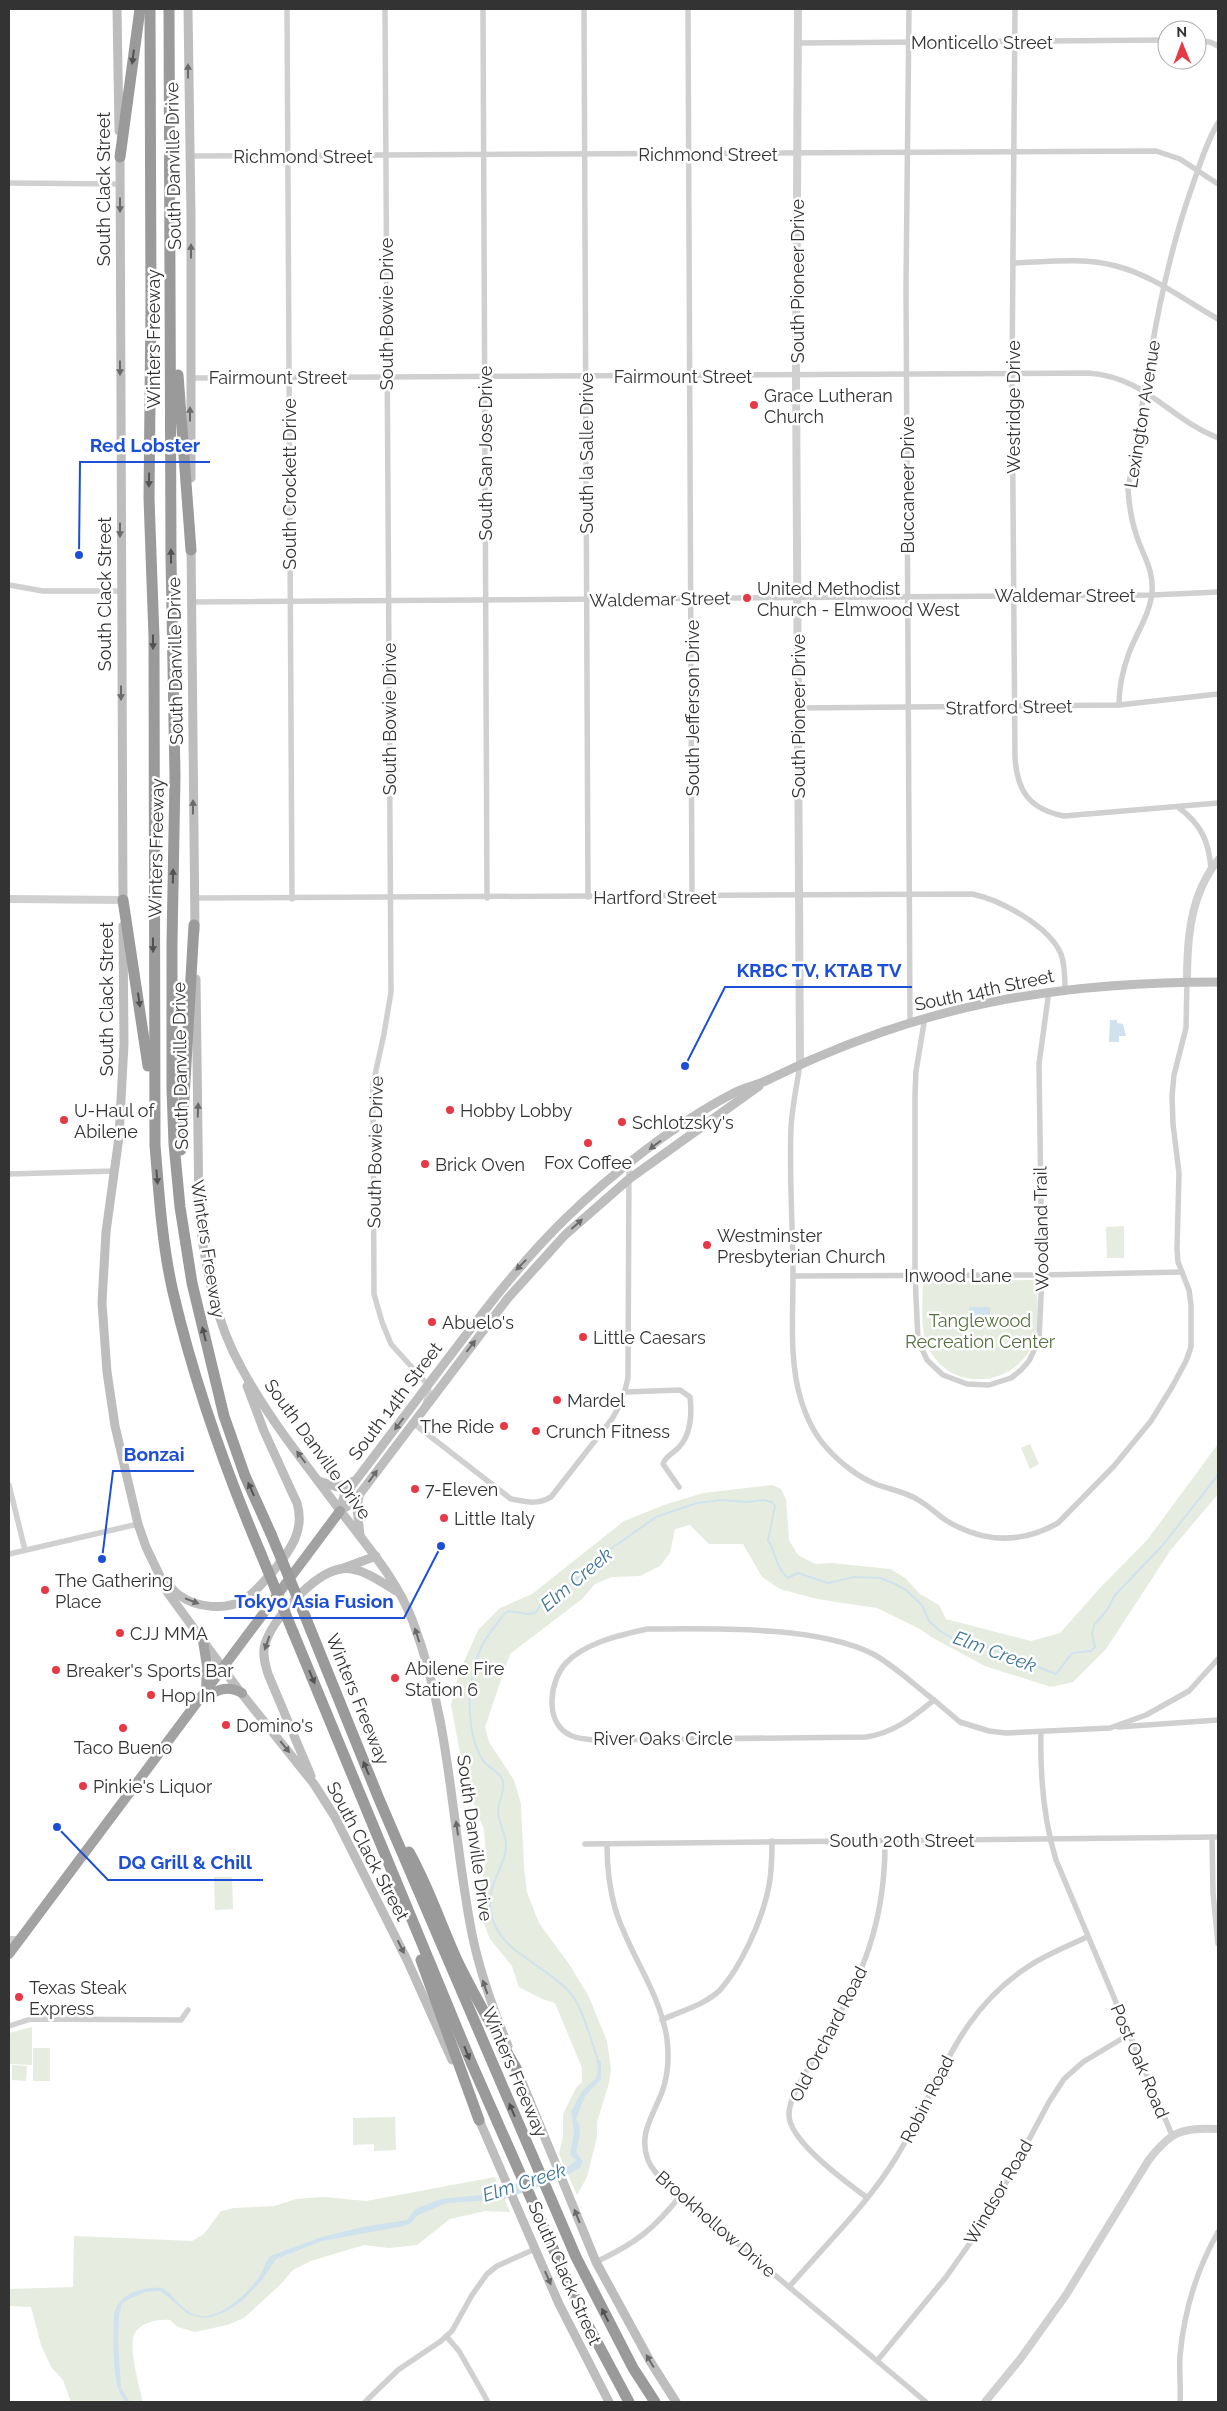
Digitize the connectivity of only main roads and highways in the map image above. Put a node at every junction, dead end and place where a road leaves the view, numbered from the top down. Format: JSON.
{"nodes":[{"id":1,"x":117,"y":9,"type":"edge"},
{"id":2,"x":140,"y":9,"type":"edge"},
{"id":3,"x":150,"y":9,"type":"edge"},
{"id":4,"x":169,"y":9,"type":"edge"},
{"id":5,"x":188,"y":9,"type":"edge"},
{"id":6,"x":120,"y":157,"type":"junction"},
{"id":7,"x":171,"y":280,"type":"junction"},
{"id":8,"x":191,"y":550,"type":"junction"},
{"id":9,"x":123,"y":900,"type":"junction"},
{"id":10,"x":194,"y":925,"type":"junction"},
{"id":11,"x":1218,"y":982,"type":"edge"},
{"id":12,"x":767,"y":1080,"type":"junction"},
{"id":13,"x":156,"y":1158,"type":"junction"},
{"id":14,"x":179,"y":1194,"type":"junction"},
{"id":15,"x":240,"y":1366,"type":"junction"},
{"id":16,"x":356,"y":1479,"type":"junction"},
{"id":17,"x":318,"y":1481,"type":"junction"},
{"id":18,"x":359,"y":1495,"type":"junction"},
{"id":19,"x":340,"y":1511,"type":"junction"},
{"id":20,"x":360,"y":1535,"type":"junction"},
{"id":21,"x":376,"y":1556,"type":"junction"},
{"id":22,"x":341,"y":1569,"type":"junction"},
{"id":23,"x":156,"y":1570,"type":"junction"},
{"id":24,"x":398,"y":1593,"type":"junction"},
{"id":25,"x":203,"y":1641,"type":"junction"},
{"id":26,"x":222,"y":1667,"type":"junction"},
{"id":27,"x":206,"y":1690,"type":"junction"},
{"id":28,"x":242,"y":1693,"type":"junction"},
{"id":29,"x":198,"y":1701,"type":"junction"},
{"id":30,"x":314,"y":1784,"type":"junction"},
{"id":31,"x":379,"y":1799,"type":"junction"},
{"id":32,"x":379,"y":1843,"type":"junction"},
{"id":33,"x":14,"y":1940,"type":"edge"},
{"id":34,"x":9,"y":1954,"type":"edge"},
{"id":35,"x":517,"y":2070,"type":"junction"},
{"id":36,"x":479,"y":2120,"type":"junction"},
{"id":37,"x":609,"y":2402,"type":"edge"},
{"id":38,"x":629,"y":2402,"type":"edge"},
{"id":39,"x":656,"y":2402,"type":"edge"},
{"id":40,"x":676,"y":2402,"type":"edge"}],
"edges":[{"from":1,"to":6,"type":"main road","name":"South Clack Street"},
{"from":2,"to":6,"type":"highway","one_way":true},
{"from":3,"to":13,"type":"highway","name":"Winters Freeway","one_way":true},
{"from":4,"to":7,"type":"highway","name":"Winters Freeway"},
{"from":8,"to":5,"type":"main road","name":"South Danville Drive","one_way":true},
{"from":6,"to":9,"type":"main road","name":"South Clack Street","one_way":true},
{"from":7,"to":8,"type":"highway"},
{"from":14,"to":7,"type":"highway","name":"Winters Freeway","one_way":true},
{"from":10,"to":8,"type":"main road","name":"South Danville Drive","one_way":true},
{"from":9,"to":13,"type":"highway","one_way":true},
{"from":9,"to":23,"type":"main road","name":"South Clack Street"},
{"from":10,"to":14,"type":"highway"},
{"from":15,"to":10,"type":"main road","name":"South Danville Drive","one_way":true},
{"from":11,"to":12,"type":"main road","name":"South 14th Street"},
{"from":12,"to":16,"type":"main road","name":"South 14th Street","one_way":true},
{"from":18,"to":12,"type":"main road","name":"South 14th Street","one_way":true},
{"from":13,"to":32,"type":"highway","name":"Winters Freeway","one_way":true,"bridge":true},
{"from":31,"to":14,"type":"highway","name":"Winters Freeway","one_way":true,"bridge":true},
{"from":17,"to":15,"type":"main road","name":"South Danville Drive","one_way":true},
{"from":23,"to":15,"type":"main road","one_way":true},
{"from":16,"to":17,"type":"main road"},
{"from":16,"to":19,"type":"main road","name":"South 14th Street"},
{"from":17,"to":19,"type":"main road","name":"South Danville Drive"},
{"from":18,"to":19,"type":"main road","name":"South 14th Street"},
{"from":18,"to":20,"type":"main road"},
{"from":19,"to":20,"type":"main road","name":"South Danville Drive"},
{"from":19,"to":26,"type":"highway"},
{"from":20,"to":21,"type":"main road","name":"South Danville Drive"},
{"from":21,"to":22,"type":"main road"},
{"from":21,"to":24,"type":"main road","name":"South Danville Drive"},
{"from":22,"to":24,"type":"main road"},
{"from":22,"to":30,"type":"main road","one_way":true},
{"from":23,"to":25,"type":"main road","name":"South Clack Street"},
{"from":35,"to":24,"type":"main road","name":"South Danville Drive","one_way":true},
{"from":25,"to":26,"type":"main road","name":"South Clack Street"},
{"from":25,"to":27,"type":"highway"},
{"from":26,"to":27,"type":"highway"},
{"from":26,"to":28,"type":"main road","name":"South Clack Street"},
{"from":27,"to":29,"type":"highway"},
{"from":28,"to":29,"type":"highway"},
{"from":28,"to":30,"type":"main road","name":"South Clack Street","one_way":true},
{"from":29,"to":33,"type":"highway"},
{"from":30,"to":36,"type":"main road","name":"South Clack Street","one_way":true},
{"from":31,"to":35,"type":"highway"},
{"from":39,"to":31,"type":"highway","name":"Winters Freeway","one_way":true},
{"from":32,"to":36,"type":"highway"},
{"from":32,"to":38,"type":"highway","name":"Winters Freeway","one_way":true},
{"from":33,"to":34,"type":"highway"},
{"from":40,"to":35,"type":"main road","name":"South Danville Drive","one_way":true},
{"from":36,"to":37,"type":"main road","name":"South Clack Street","one_way":true}]}
